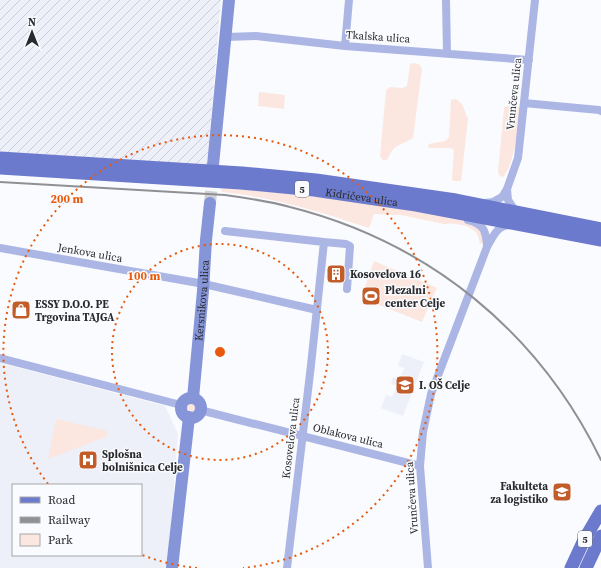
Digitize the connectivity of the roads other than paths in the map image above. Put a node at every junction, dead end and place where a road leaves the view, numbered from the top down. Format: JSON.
{"nodes":[{"id":1,"x":229,"y":0,"type":"edge"},
{"id":2,"x":349,"y":0,"type":"edge"},
{"id":3,"x":446,"y":0,"type":"edge"},
{"id":4,"x":534,"y":0,"type":"edge"},
{"id":5,"x":226,"y":37,"type":"junction"},
{"id":6,"x":345,"y":46,"type":"junction"},
{"id":7,"x":447,"y":53,"type":"junction"},
{"id":8,"x":528,"y":60,"type":"junction"},
{"id":9,"x":524,"y":103,"type":"junction"},
{"id":10,"x":601,"y":111,"type":"edge"},
{"id":11,"x":0,"y":158,"type":"edge"},
{"id":12,"x":214,"y":165,"type":"tunnel mouth"},
{"id":13,"x":0,"y":168,"type":"edge"},
{"id":14,"x":507,"y":189,"type":"junction"},
{"id":15,"x":210,"y":203,"type":"tunnel mouth"},
{"id":16,"x":473,"y":203,"type":"junction"},
{"id":17,"x":416,"y":205,"type":"junction"},
{"id":18,"x":517,"y":212,"type":"junction"},
{"id":19,"x":542,"y":229,"type":"junction"},
{"id":20,"x":601,"y":229,"type":"edge"},
{"id":21,"x":225,"y":231,"type":"dead end"},
{"id":22,"x":601,"y":240,"type":"edge"},
{"id":23,"x":324,"y":242,"type":"junction"},
{"id":24,"x":487,"y":247,"type":"junction"},
{"id":25,"x":0,"y":248,"type":"edge"},
{"id":26,"x":204,"y":284,"type":"junction"},
{"id":27,"x":347,"y":289,"type":"dead end"},
{"id":28,"x":317,"y":310,"type":"junction"},
{"id":29,"x":0,"y":358,"type":"edge"},
{"id":30,"x":193,"y":398,"type":"junction"},
{"id":31,"x":181,"y":405,"type":"junction"},
{"id":32,"x":200,"y":410,"type":"junction"},
{"id":33,"x":189,"y":417,"type":"junction"},
{"id":34,"x":303,"y":436,"type":"junction"},
{"id":35,"x":420,"y":466,"type":"junction"},
{"id":36,"x":601,"y":511,"type":"edge"},
{"id":37,"x":601,"y":536,"type":"edge"},
{"id":38,"x":172,"y":568,"type":"edge"},
{"id":39,"x":287,"y":568,"type":"edge"},
{"id":40,"x":428,"y":568,"type":"edge"},
{"id":41,"x":571,"y":568,"type":"edge"},
{"id":42,"x":586,"y":568,"type":"edge"}],
"edges":[{"from":1,"to":5,"type":"street"},
{"from":2,"to":6,"type":"street"},
{"from":3,"to":7,"type":"street"},
{"from":4,"to":8,"type":"street","name":"Vrunčeva ulica"},
{"from":5,"to":6,"type":"street","name":"Tkalska ulica"},
{"from":5,"to":12,"type":"street"},
{"from":6,"to":7,"type":"street","name":"Tkalska ulica"},
{"from":7,"to":8,"type":"street","name":"Tkalska ulica"},
{"from":8,"to":9,"type":"street","name":"Vrunčeva ulica"},
{"from":9,"to":10,"type":"street"},
{"from":9,"to":14,"type":"street","name":"Vrunčeva ulica"},
{"from":11,"to":16,"type":"main road","name":"Kidričeva ulica","number":"5"},
{"from":13,"to":17,"type":"main road","name":"Kidričeva ulica","number":"5"},
{"from":14,"to":16,"type":"street","name":"Vrunčeva ulica"},
{"from":14,"to":18,"type":"street"},
{"from":15,"to":26,"type":"street","name":"Kersnikova ulica"},
{"from":16,"to":18,"type":"main road","name":"Kidričeva ulica","number":"5"},
{"from":17,"to":19,"type":"main road","name":"Kidričeva ulica","number":"5"},
{"from":17,"to":24,"type":"street"},
{"from":18,"to":20,"type":"main road","name":"Kidričeva ulica","number":"5"},
{"from":19,"to":22,"type":"main road","name":"Kidričeva ulica","number":"5"},
{"from":19,"to":24,"type":"street","name":"Vrunčeva ulica"},
{"from":21,"to":23,"type":"street"},
{"from":23,"to":27,"type":"street"},
{"from":23,"to":28,"type":"street","name":"Kosovelova ulica"},
{"from":24,"to":35,"type":"street","name":"Vrunčeva ulica"},
{"from":25,"to":26,"type":"street","name":"Jenkova ulica"},
{"from":26,"to":28,"type":"street","name":"Jenkova ulica"},
{"from":26,"to":30,"type":"street","name":"Kersnikova ulica"},
{"from":28,"to":34,"type":"street","name":"Kosovelova ulica"},
{"from":29,"to":31,"type":"street"},
{"from":30,"to":31,"type":"street"},
{"from":30,"to":32,"type":"street"},
{"from":31,"to":33,"type":"street"},
{"from":32,"to":33,"type":"street"},
{"from":32,"to":34,"type":"street","name":"Oblakova ulica"},
{"from":33,"to":38,"type":"street"},
{"from":34,"to":35,"type":"street","name":"Oblakova ulica"},
{"from":34,"to":39,"type":"street","name":"Kosovelova ulica"},
{"from":35,"to":40,"type":"street","name":"Vrunčeva ulica"},
{"from":36,"to":41,"type":"main road","number":"5"},
{"from":37,"to":42,"type":"main road","number":"5"}]}
